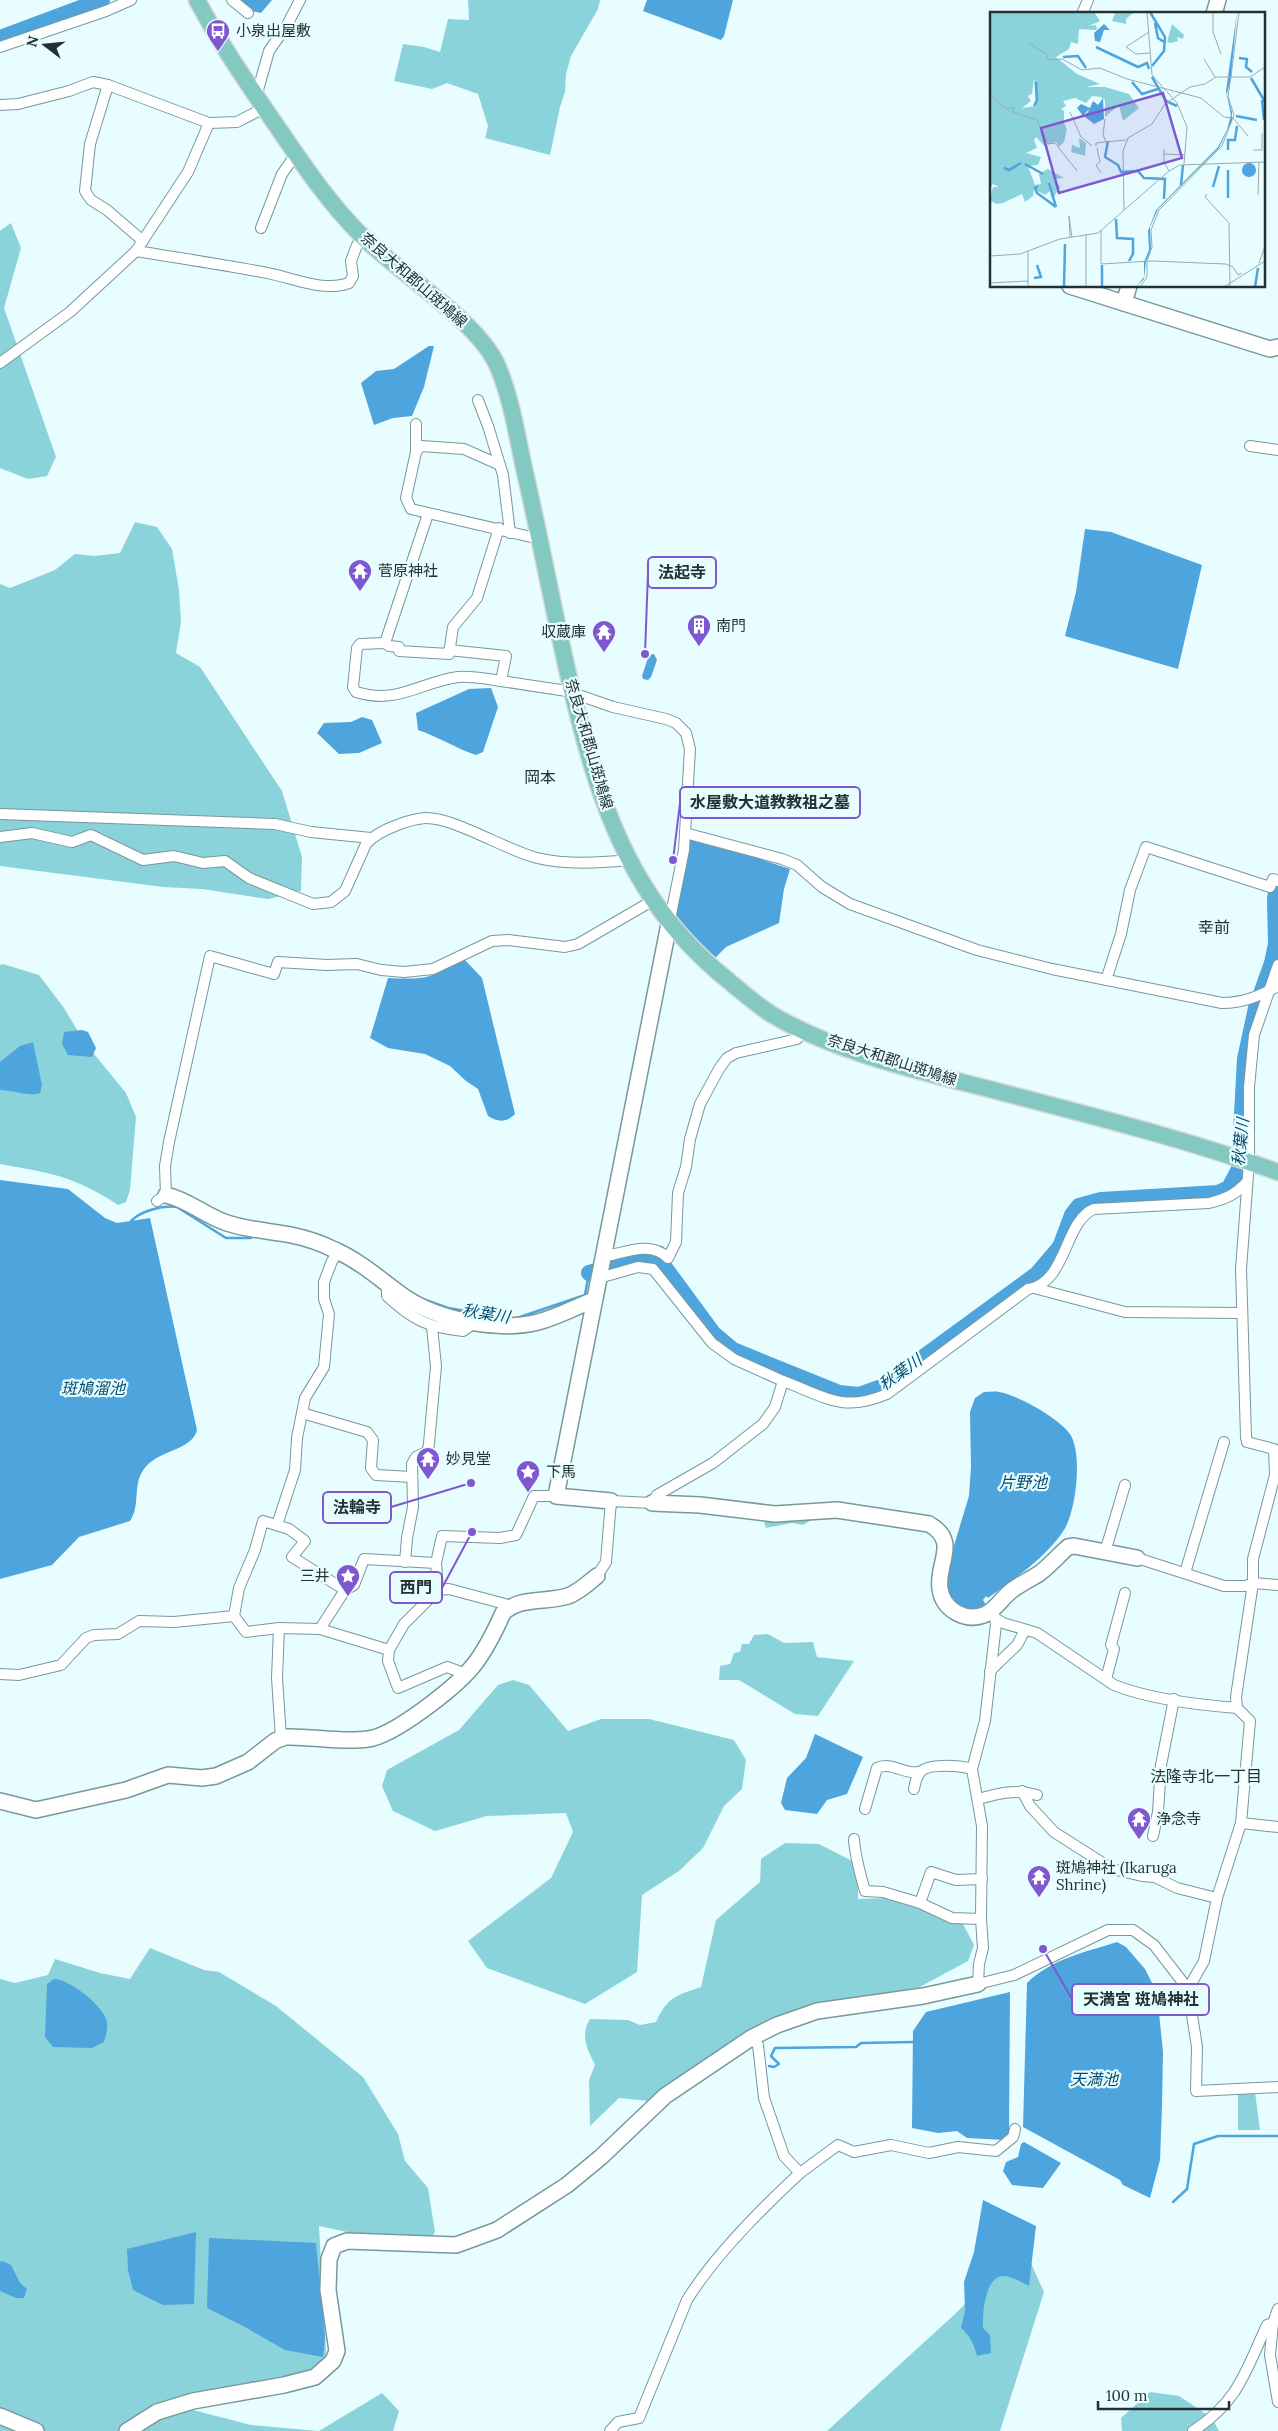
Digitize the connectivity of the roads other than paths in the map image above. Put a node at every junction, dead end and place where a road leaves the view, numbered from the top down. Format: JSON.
{"nodes":[{"id":1,"x":131,"y":0,"type":"edge"},
{"id":2,"x":197,"y":0,"type":"edge"},
{"id":3,"x":232,"y":0,"type":"edge"},
{"id":4,"x":300,"y":0,"type":"edge"},
{"id":5,"x":1088,"y":0,"type":"edge"},
{"id":6,"x":1083,"y":12,"type":"edge"},
{"id":7,"x":248,"y":13,"type":"dead end"},
{"id":8,"x":0,"y":47,"type":"edge"},
{"id":9,"x":108,"y":85,"type":"junction"},
{"id":10,"x":260,"y":102,"type":"junction"},
{"id":11,"x":0,"y":105,"type":"edge"},
{"id":12,"x":209,"y":122,"type":"junction"},
{"id":13,"x":296,"y":154,"type":"junction"},
{"id":14,"x":261,"y":228,"type":"dead end"},
{"id":15,"x":143,"y":241,"type":"junction"},
{"id":16,"x":357,"y":246,"type":"dead end"},
{"id":17,"x":136,"y":251,"type":"junction"},
{"id":18,"x":1076,"y":288,"type":"edge"},
{"id":19,"x":1128,"y":288,"type":"edge"},
{"id":20,"x":1124,"y":303,"type":"junction"},
{"id":21,"x":1278,"y":347,"type":"edge"},
{"id":22,"x":0,"y":363,"type":"edge"},
{"id":23,"x":478,"y":400,"type":"dead end"},
{"id":24,"x":416,"y":424,"type":"dead end"},
{"id":25,"x":1250,"y":446,"type":"dead end"},
{"id":26,"x":1278,"y":450,"type":"edge"},
{"id":27,"x":416,"y":452,"type":"junction"},
{"id":28,"x":500,"y":465,"type":"junction"},
{"id":29,"x":428,"y":514,"type":"junction"},
{"id":30,"x":499,"y":528,"type":"junction"},
{"id":31,"x":510,"y":533,"type":"junction"},
{"id":32,"x":540,"y":539,"type":"junction"},
{"id":33,"x":385,"y":643,"type":"junction"},
{"id":34,"x":449,"y":650,"type":"junction"},
{"id":35,"x":501,"y":681,"type":"junction"},
{"id":36,"x":574,"y":694,"type":"junction"},
{"id":37,"x":0,"y":814,"type":"edge"},
{"id":38,"x":685,"y":834,"type":"junction"},
{"id":39,"x":0,"y":837,"type":"edge"},
{"id":40,"x":371,"y":838,"type":"junction"},
{"id":41,"x":629,"y":860,"type":"junction"},
{"id":42,"x":1276,"y":880,"type":"edge"},
{"id":43,"x":652,"y":901,"type":"junction"},
{"id":44,"x":669,"y":924,"type":"junction"},
{"id":45,"x":1278,"y":965,"type":"edge"},
{"id":46,"x":1106,"y":980,"type":"junction"},
{"id":47,"x":1278,"y":986,"type":"edge"},
{"id":48,"x":1268,"y":991,"type":"junction"},
{"id":49,"x":804,"y":1030,"type":"junction"},
{"id":50,"x":1249,"y":1162,"type":"junction"},
{"id":51,"x":1278,"y":1172,"type":"edge"},
{"id":52,"x":1247,"y":1182,"type":"junction"},
{"id":53,"x":161,"y":1198,"type":"joint"},
{"id":54,"x":339,"y":1251,"type":"junction"},
{"id":55,"x":601,"y":1267,"type":"junction"},
{"id":56,"x":387,"y":1283,"type":"junction"},
{"id":57,"x":1034,"y":1288,"type":"junction"},
{"id":58,"x":594,"y":1300,"type":"junction"},
{"id":59,"x":1242,"y":1313,"type":"junction"},
{"id":60,"x":476,"y":1322,"type":"junction"},
{"id":61,"x":432,"y":1327,"type":"junction"},
{"id":62,"x":783,"y":1381,"type":"junction"},
{"id":63,"x":302,"y":1413,"type":"junction"},
{"id":64,"x":1224,"y":1442,"type":"dead end"},
{"id":65,"x":1276,"y":1449,"type":"edge"},
{"id":66,"x":412,"y":1478,"type":"junction"},
{"id":67,"x":1125,"y":1485,"type":"dead end"},
{"id":68,"x":556,"y":1496,"type":"junction"},
{"id":69,"x":611,"y":1501,"type":"junction"},
{"id":70,"x":652,"y":1503,"type":"junction"},
{"id":71,"x":277,"y":1525,"type":"junction"},
{"id":72,"x":1105,"y":1552,"type":"junction"},
{"id":73,"x":1137,"y":1558,"type":"joint"},
{"id":74,"x":405,"y":1562,"type":"junction"},
{"id":75,"x":436,"y":1563,"type":"junction"},
{"id":76,"x":1185,"y":1573,"type":"junction"},
{"id":77,"x":597,"y":1576,"type":"joint"},
{"id":78,"x":1253,"y":1583,"type":"junction"},
{"id":79,"x":1278,"y":1586,"type":"edge"},
{"id":80,"x":345,"y":1590,"type":"junction"},
{"id":81,"x":438,"y":1590,"type":"junction"},
{"id":82,"x":1125,"y":1593,"type":"dead end"},
{"id":83,"x":509,"y":1608,"type":"junction"},
{"id":84,"x":992,"y":1615,"type":"junction"},
{"id":85,"x":234,"y":1616,"type":"junction"},
{"id":86,"x":279,"y":1628,"type":"junction"},
{"id":87,"x":320,"y":1629,"type":"junction"},
{"id":88,"x":1025,"y":1630,"type":"junction"},
{"id":89,"x":389,"y":1650,"type":"junction"},
{"id":90,"x":990,"y":1671,"type":"junction"},
{"id":91,"x":0,"y":1674,"type":"edge"},
{"id":92,"x":466,"y":1674,"type":"junction"},
{"id":93,"x":1106,"y":1679,"type":"junction"},
{"id":94,"x":1174,"y":1700,"type":"junction"},
{"id":95,"x":1237,"y":1708,"type":"junction"},
{"id":96,"x":281,"y":1738,"type":"junction"},
{"id":97,"x":972,"y":1769,"type":"junction"},
{"id":98,"x":919,"y":1772,"type":"junction"},
{"id":99,"x":914,"y":1789,"type":"dead end"},
{"id":100,"x":1022,"y":1791,"type":"junction"},
{"id":101,"x":1038,"y":1795,"type":"dead end"},
{"id":102,"x":978,"y":1799,"type":"junction"},
{"id":103,"x":0,"y":1801,"type":"edge"},
{"id":104,"x":865,"y":1809,"type":"dead end"},
{"id":105,"x":1241,"y":1823,"type":"junction"},
{"id":106,"x":1278,"y":1827,"type":"edge"},
{"id":107,"x":1152,"y":1836,"type":"dead end"},
{"id":108,"x":854,"y":1839,"type":"dead end"},
{"id":109,"x":982,"y":1879,"type":"junction"},
{"id":110,"x":1217,"y":1898,"type":"junction"},
{"id":111,"x":920,"y":1903,"type":"junction"},
{"id":112,"x":980,"y":1918,"type":"junction"},
{"id":113,"x":978,"y":1984,"type":"junction"},
{"id":114,"x":1188,"y":1989,"type":"junction"},
{"id":115,"x":751,"y":2038,"type":"junction"},
{"id":116,"x":1278,"y":2087,"type":"edge"},
{"id":117,"x":1015,"y":2129,"type":"dead end"},
{"id":118,"x":800,"y":2173,"type":"junction"},
{"id":119,"x":1278,"y":2309,"type":"edge"},
{"id":120,"x":1273,"y":2323,"type":"junction"},
{"id":121,"x":1278,"y":2402,"type":"edge"},
{"id":122,"x":0,"y":2416,"type":"edge"},
{"id":123,"x":1206,"y":2428,"type":"edge"},
{"id":124,"x":36,"y":2431,"type":"edge"},
{"id":125,"x":127,"y":2431,"type":"edge"},
{"id":126,"x":610,"y":2431,"type":"edge"},
{"id":127,"x":1193,"y":2431,"type":"edge"}],
"edges":[{"from":1,"to":8,"type":"street"},
{"from":2,"to":10,"type":"main road","name":"奈良大和郡山斑鳩線"},
{"from":3,"to":7,"type":"street"},
{"from":4,"to":10,"type":"street"},
{"from":5,"to":6,"type":"street"},
{"from":9,"to":11,"type":"street"},
{"from":9,"to":12,"type":"street"},
{"from":9,"to":15,"type":"street"},
{"from":10,"to":12,"type":"street"},
{"from":10,"to":13,"type":"main road","name":"奈良大和郡山斑鳩線"},
{"from":12,"to":15,"type":"street"},
{"from":13,"to":14,"type":"street"},
{"from":13,"to":32,"type":"main road","name":"奈良大和郡山斑鳩線"},
{"from":15,"to":17,"type":"street"},
{"from":16,"to":17,"type":"street"},
{"from":17,"to":22,"type":"street"},
{"from":18,"to":20,"type":"street"},
{"from":19,"to":20,"type":"street"},
{"from":20,"to":21,"type":"street"},
{"from":23,"to":28,"type":"street"},
{"from":24,"to":27,"type":"street"},
{"from":25,"to":26,"type":"street"},
{"from":27,"to":28,"type":"street"},
{"from":27,"to":29,"type":"street"},
{"from":28,"to":31,"type":"street"},
{"from":29,"to":30,"type":"street"},
{"from":29,"to":33,"type":"street"},
{"from":30,"to":31,"type":"street"},
{"from":30,"to":34,"type":"street"},
{"from":31,"to":32,"type":"street"},
{"from":32,"to":36,"type":"main road","name":"奈良大和郡山斑鳩線"},
{"from":33,"to":34,"type":"street"},
{"from":33,"to":35,"type":"street"},
{"from":34,"to":35,"type":"street"},
{"from":35,"to":36,"type":"street"},
{"from":36,"to":38,"type":"street"},
{"from":36,"to":41,"type":"main road","name":"奈良大和郡山斑鳩線"},
{"from":37,"to":40,"type":"street"},
{"from":38,"to":44,"type":"street"},
{"from":38,"to":46,"type":"street"},
{"from":39,"to":40,"type":"street"},
{"from":40,"to":41,"type":"street"},
{"from":41,"to":43,"type":"main road","name":"奈良大和郡山斑鳩線"},
{"from":42,"to":46,"type":"street"},
{"from":43,"to":44,"type":"main road","name":"奈良大和郡山斑鳩線"},
{"from":43,"to":53,"type":"street"},
{"from":44,"to":49,"type":"main road","name":"奈良大和郡山斑鳩線"},
{"from":44,"to":55,"type":"street"},
{"from":45,"to":48,"type":"street"},
{"from":46,"to":48,"type":"street"},
{"from":47,"to":48,"type":"street"},
{"from":48,"to":50,"type":"street"},
{"from":49,"to":50,"type":"main road","name":"奈良大和郡山斑鳩線"},
{"from":49,"to":55,"type":"street"},
{"from":50,"to":51,"type":"main road","name":"奈良大和郡山斑鳩線"},
{"from":50,"to":52,"type":"street"},
{"from":52,"to":57,"type":"street"},
{"from":52,"to":59,"type":"street"},
{"from":53,"to":54,"type":"street"},
{"from":54,"to":56,"type":"street"},
{"from":54,"to":63,"type":"street"},
{"from":55,"to":58,"type":"street"},
{"from":55,"to":62,"type":"street"},
{"from":56,"to":60,"type":"street"},
{"from":56,"to":61,"type":"street"},
{"from":57,"to":59,"type":"street"},
{"from":57,"to":62,"type":"street"},
{"from":58,"to":60,"type":"street"},
{"from":58,"to":68,"type":"street"},
{"from":59,"to":65,"type":"street"},
{"from":60,"to":61,"type":"street"},
{"from":61,"to":66,"type":"street"},
{"from":62,"to":70,"type":"street"},
{"from":63,"to":66,"type":"street"},
{"from":63,"to":71,"type":"street"},
{"from":64,"to":76,"type":"street"},
{"from":65,"to":78,"type":"street"},
{"from":66,"to":74,"type":"street"},
{"from":67,"to":72,"type":"street"},
{"from":68,"to":69,"type":"street"},
{"from":68,"to":75,"type":"street"},
{"from":69,"to":70,"type":"street"},
{"from":69,"to":77,"type":"street"},
{"from":70,"to":84,"type":"street"},
{"from":71,"to":80,"type":"street"},
{"from":71,"to":85,"type":"street"},
{"from":72,"to":73,"type":"street"},
{"from":72,"to":84,"type":"street"},
{"from":73,"to":76,"type":"street"},
{"from":74,"to":75,"type":"street"},
{"from":74,"to":80,"type":"street"},
{"from":75,"to":81,"type":"street"},
{"from":76,"to":78,"type":"street"},
{"from":77,"to":83,"type":"street"},
{"from":78,"to":79,"type":"street"},
{"from":78,"to":95,"type":"street"},
{"from":80,"to":87,"type":"street"},
{"from":81,"to":83,"type":"street"},
{"from":81,"to":89,"type":"street"},
{"from":82,"to":93,"type":"street"},
{"from":83,"to":92,"type":"street"},
{"from":84,"to":88,"type":"street"},
{"from":84,"to":90,"type":"street"},
{"from":85,"to":86,"type":"street"},
{"from":85,"to":91,"type":"street"},
{"from":86,"to":87,"type":"street"},
{"from":86,"to":96,"type":"street"},
{"from":87,"to":89,"type":"street"},
{"from":88,"to":90,"type":"street"},
{"from":88,"to":93,"type":"street"},
{"from":89,"to":92,"type":"street"},
{"from":90,"to":97,"type":"street"},
{"from":92,"to":96,"type":"street"},
{"from":93,"to":94,"type":"street"},
{"from":94,"to":95,"type":"street"},
{"from":94,"to":107,"type":"street"},
{"from":95,"to":105,"type":"street"},
{"from":96,"to":103,"type":"street"},
{"from":97,"to":98,"type":"street"},
{"from":97,"to":102,"type":"street"},
{"from":98,"to":99,"type":"street"},
{"from":98,"to":104,"type":"street"},
{"from":100,"to":101,"type":"street"},
{"from":100,"to":102,"type":"street"},
{"from":100,"to":110,"type":"street"},
{"from":102,"to":109,"type":"street"},
{"from":105,"to":106,"type":"street"},
{"from":105,"to":110,"type":"street"},
{"from":108,"to":111,"type":"street"},
{"from":109,"to":111,"type":"street"},
{"from":109,"to":112,"type":"street"},
{"from":110,"to":114,"type":"street"},
{"from":111,"to":112,"type":"street"},
{"from":112,"to":113,"type":"street"},
{"from":113,"to":114,"type":"street"},
{"from":113,"to":115,"type":"street"},
{"from":114,"to":116,"type":"street"},
{"from":115,"to":118,"type":"street"},
{"from":115,"to":125,"type":"street"},
{"from":117,"to":118,"type":"street"},
{"from":118,"to":126,"type":"street"},
{"from":119,"to":120,"type":"street"},
{"from":120,"to":121,"type":"street"},
{"from":120,"to":123,"type":"street"},
{"from":122,"to":124,"type":"street"},
{"from":123,"to":127,"type":"street"}]}
